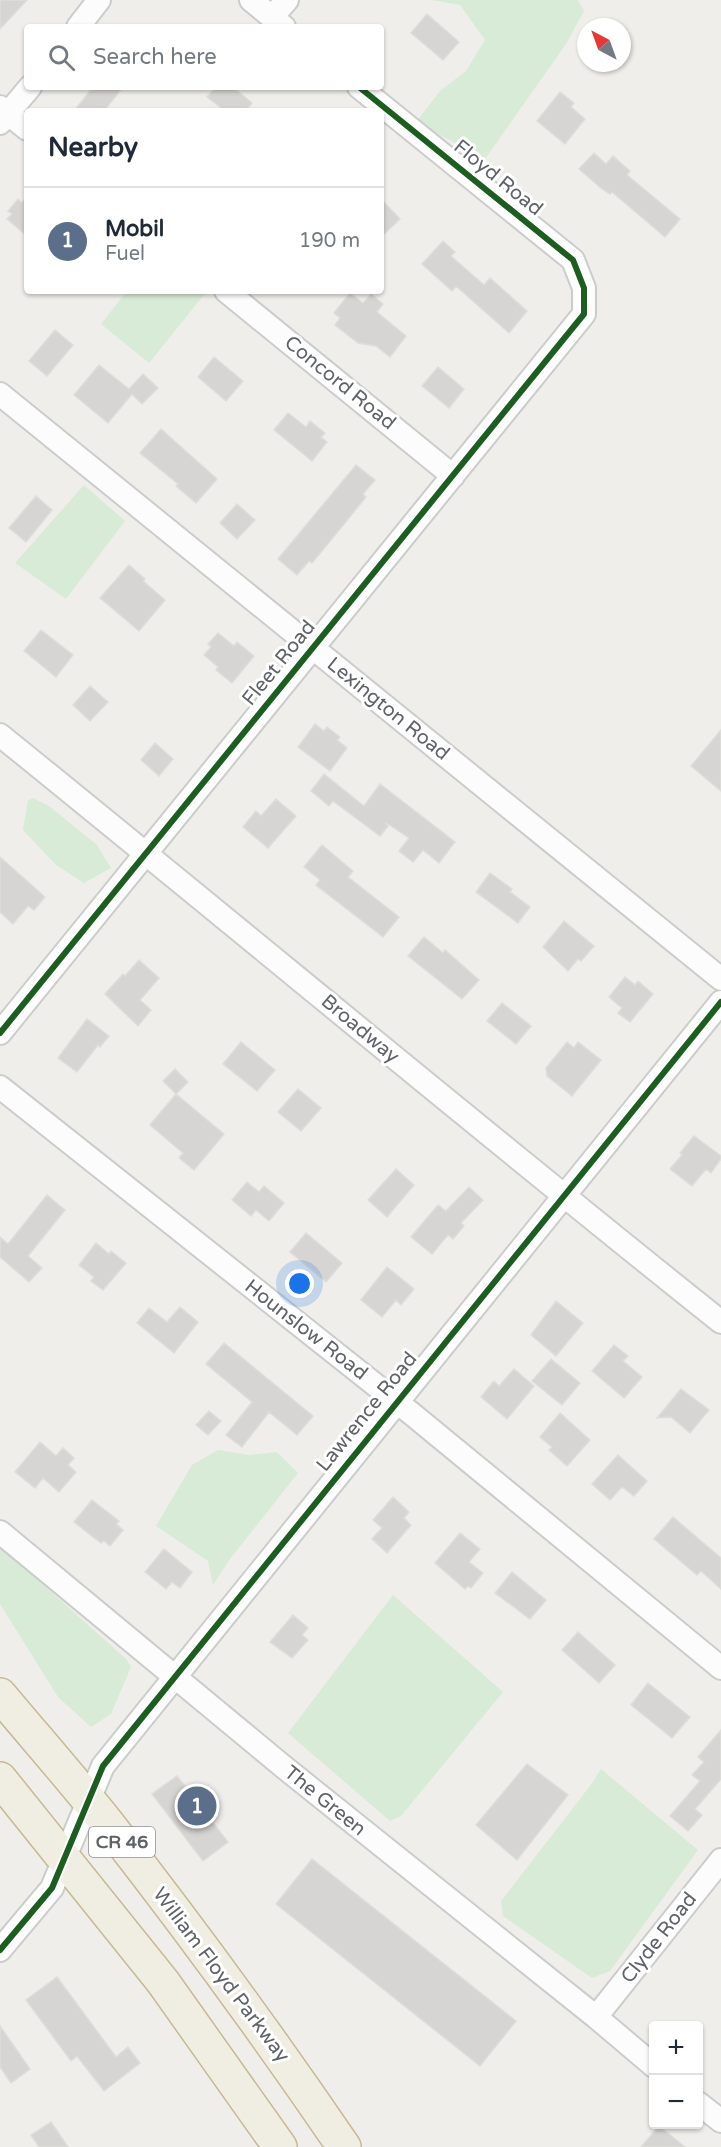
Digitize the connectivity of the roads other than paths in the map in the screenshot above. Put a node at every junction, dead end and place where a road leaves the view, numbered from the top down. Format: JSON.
{"nodes":[{"id":1,"x":99,"y":0,"type":"edge"},
{"id":2,"x":251,"y":0,"type":"edge"},
{"id":3,"x":287,"y":0,"type":"edge"},
{"id":4,"x":278,"y":22,"type":"edge"},
{"id":5,"x":80,"y":24,"type":"edge"},
{"id":6,"x":27,"y":90,"type":"edge"},
{"id":7,"x":363,"y":90,"type":"edge"},
{"id":8,"x":3,"y":115,"type":"edge"},
{"id":9,"x":24,"y":127,"type":"edge"},
{"id":10,"x":230,"y":294,"type":"edge"},
{"id":11,"x":584,"y":314,"type":"joint"},
{"id":12,"x":0,"y":394,"type":"edge"},
{"id":13,"x":453,"y":476,"type":"junction"},
{"id":14,"x":312,"y":647,"type":"junction"},
{"id":15,"x":0,"y":735,"type":"edge"},
{"id":16,"x":147,"y":854,"type":"junction"},
{"id":17,"x":721,"y":979,"type":"edge"},
{"id":18,"x":721,"y":1002,"type":"edge"},
{"id":19,"x":0,"y":1033,"type":"edge"},
{"id":20,"x":0,"y":1087,"type":"edge"},
{"id":21,"x":563,"y":1197,"type":"junction"},
{"id":22,"x":721,"y":1322,"type":"edge"},
{"id":23,"x":396,"y":1402,"type":"junction"},
{"id":24,"x":0,"y":1532,"type":"edge"},
{"id":25,"x":721,"y":1668,"type":"edge"},
{"id":26,"x":175,"y":1677,"type":"junction"},
{"id":27,"x":0,"y":1695,"type":"edge"},
{"id":28,"x":0,"y":1779,"type":"edge"},
{"id":29,"x":88,"y":1800,"type":"junction"},
{"id":30,"x":65,"y":1858,"type":"junction"},
{"id":31,"x":721,"y":1860,"type":"edge"},
{"id":32,"x":0,"y":1950,"type":"edge"},
{"id":33,"x":596,"y":2017,"type":"junction"},
{"id":34,"x":649,"y":2062,"type":"edge"},
{"id":35,"x":703,"y":2106,"type":"edge"},
{"id":36,"x":721,"y":2121,"type":"edge"},
{"id":37,"x":280,"y":2147,"type":"edge"},
{"id":38,"x":345,"y":2147,"type":"edge"}],
"edges":[{"from":1,"to":5,"type":"street"},
{"from":2,"to":4,"type":"street"},
{"from":3,"to":4,"type":"street"},
{"from":6,"to":8,"type":"street"},
{"from":7,"to":11,"type":"street","name":"Floyd Road"},
{"from":8,"to":9,"type":"street"},
{"from":10,"to":13,"type":"street","name":"Concord Road"},
{"from":11,"to":13,"type":"street","name":"Fleet Road"},
{"from":12,"to":14,"type":"street","name":"Lexington Road"},
{"from":13,"to":14,"type":"street","name":"Fleet Road"},
{"from":14,"to":16,"type":"street","name":"Fleet Road"},
{"from":14,"to":17,"type":"street","name":"Lexington Road"},
{"from":15,"to":16,"type":"street","name":"Broadway"},
{"from":16,"to":19,"type":"street","name":"Fleet Road"},
{"from":16,"to":21,"type":"street","name":"Broadway"},
{"from":18,"to":21,"type":"street","name":"Lawrence Road"},
{"from":20,"to":23,"type":"street","name":"Hounslow Road"},
{"from":21,"to":22,"type":"street","name":"Broadway"},
{"from":21,"to":23,"type":"street","name":"Lawrence Road"},
{"from":23,"to":25,"type":"street","name":"Hounslow Road"},
{"from":23,"to":26,"type":"street","name":"Lawrence Road"},
{"from":24,"to":26,"type":"street","name":"The Green"},
{"from":26,"to":29,"type":"street","name":"Lawrence Road"},
{"from":26,"to":33,"type":"street","name":"The Green"},
{"from":27,"to":29,"type":"highway","name":"William Floyd Parkway","number":"CR 46"},
{"from":28,"to":30,"type":"highway","number":"CR 46"},
{"from":29,"to":30,"type":"street","name":"Lawrence Road"},
{"from":29,"to":38,"type":"highway","name":"William Floyd Parkway","number":"CR 46"},
{"from":30,"to":32,"type":"street","name":"Lawrence Road"},
{"from":30,"to":37,"type":"highway","number":"CR 46"},
{"from":31,"to":33,"type":"street","name":"Clyde Road"},
{"from":33,"to":34,"type":"street","name":"The Green"},
{"from":35,"to":36,"type":"street"}]}
